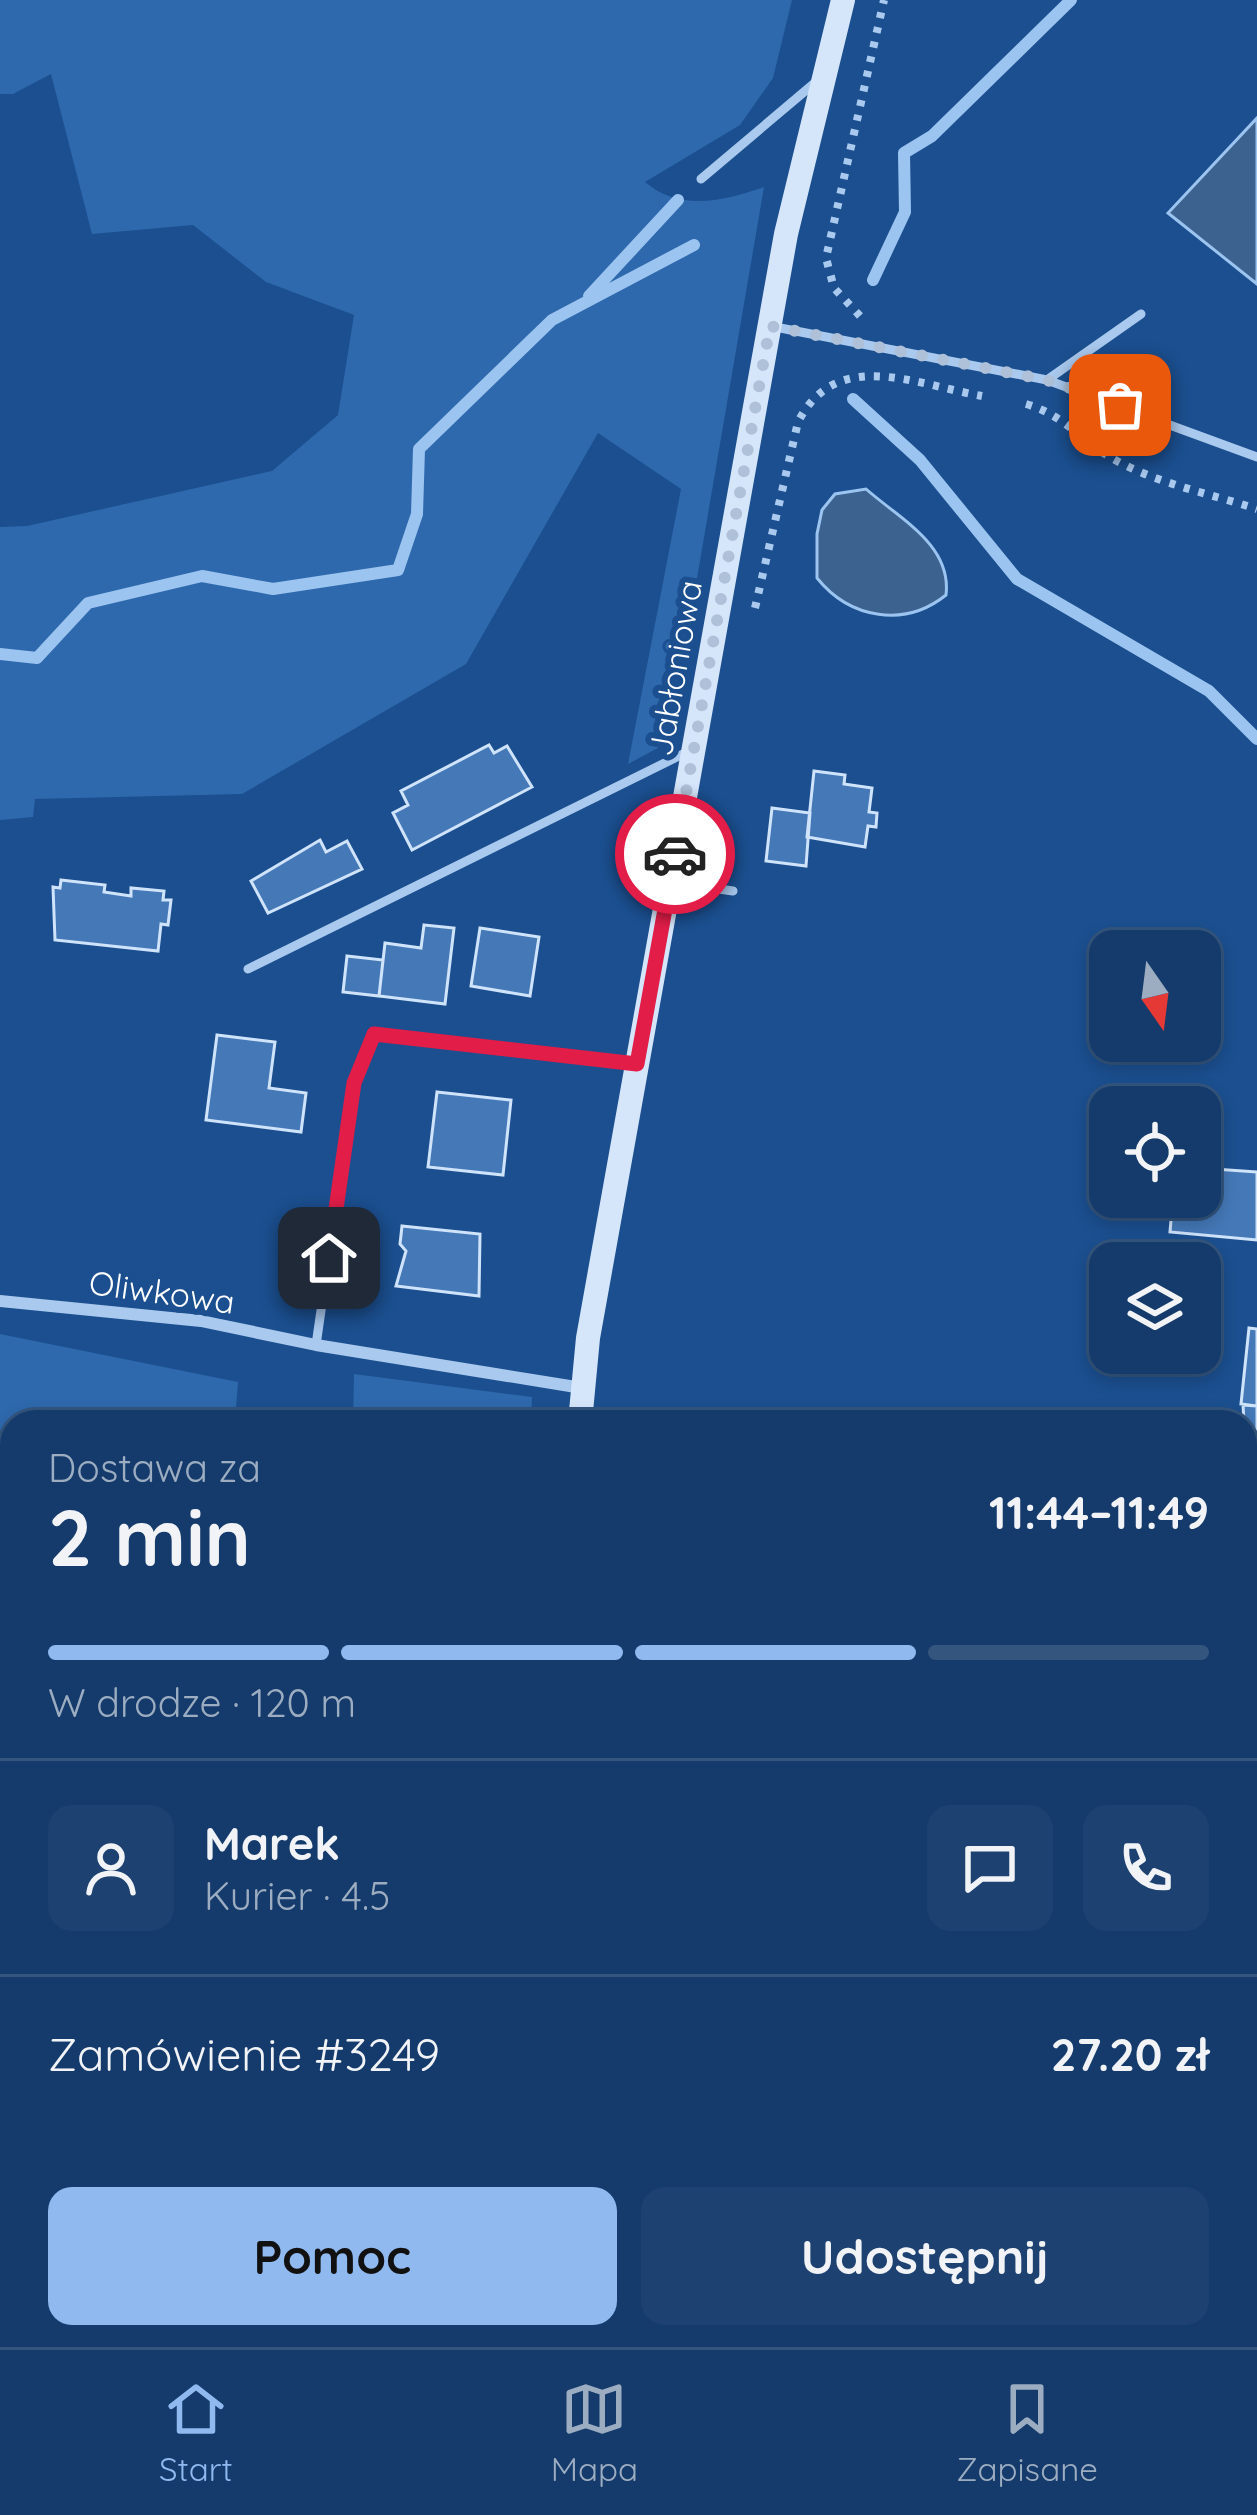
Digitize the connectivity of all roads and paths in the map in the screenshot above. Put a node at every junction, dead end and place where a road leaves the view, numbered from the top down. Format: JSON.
{"nodes":[{"id":1,"x":843,"y":0,"type":"edge"},
{"id":2,"x":884,"y":0,"type":"edge"},
{"id":3,"x":825,"y":74,"type":"junction"},
{"id":4,"x":701,"y":178,"type":"dead end"},
{"id":5,"x":851,"y":313,"type":"dead end"},
{"id":6,"x":1141,"y":314,"type":"dead end"},
{"id":7,"x":770,"y":326,"type":"junction"},
{"id":8,"x":840,"y":376,"type":"dead end"},
{"id":9,"x":1047,"y":380,"type":"junction"},
{"id":10,"x":985,"y":397,"type":"dead end"},
{"id":11,"x":1008,"y":401,"type":"dead end"},
{"id":12,"x":1257,"y":457,"type":"edge"},
{"id":13,"x":1257,"y":508,"type":"edge"},
{"id":14,"x":694,"y":748,"type":"junction"},
{"id":15,"x":670,"y":882,"type":"junction"},
{"id":16,"x":733,"y":891,"type":"dead end"},
{"id":17,"x":248,"y":969,"type":"dead end"},
{"id":18,"x":637,"y":1064,"type":"junction"},
{"id":19,"x":0,"y":1301,"type":"edge"},
{"id":20,"x":316,"y":1346,"type":"junction"},
{"id":21,"x":582,"y":1388,"type":"junction"},
{"id":22,"x":581,"y":1410,"type":"edge"}],
"edges":[{"from":1,"to":3,"type":"main road","name":"Jabłoniowa"},
{"from":2,"to":5,"type":"path"},
{"from":3,"to":4,"type":"lane"},
{"from":3,"to":7,"type":"main road","name":"Jabłoniowa"},
{"from":6,"to":9,"type":"lane"},
{"from":7,"to":9,"type":"lane"},
{"from":7,"to":14,"type":"main road","name":"Jabłoniowa"},
{"from":8,"to":10,"type":"path"},
{"from":9,"to":12,"type":"lane"},
{"from":11,"to":13,"type":"path"},
{"from":14,"to":15,"type":"main road","name":"Jabłoniowa"},
{"from":14,"to":17,"type":"lane"},
{"from":15,"to":16,"type":"lane"},
{"from":15,"to":18,"type":"main road","name":"Jabłoniowa"},
{"from":18,"to":20,"type":"lane"},
{"from":18,"to":21,"type":"main road","name":"Jabłoniowa"},
{"from":19,"to":20,"type":"street","name":"Oliwkowa"},
{"from":20,"to":21,"type":"street","name":"Oliwkowa"},
{"from":21,"to":22,"type":"main road","name":"Jabłoniowa"}]}
